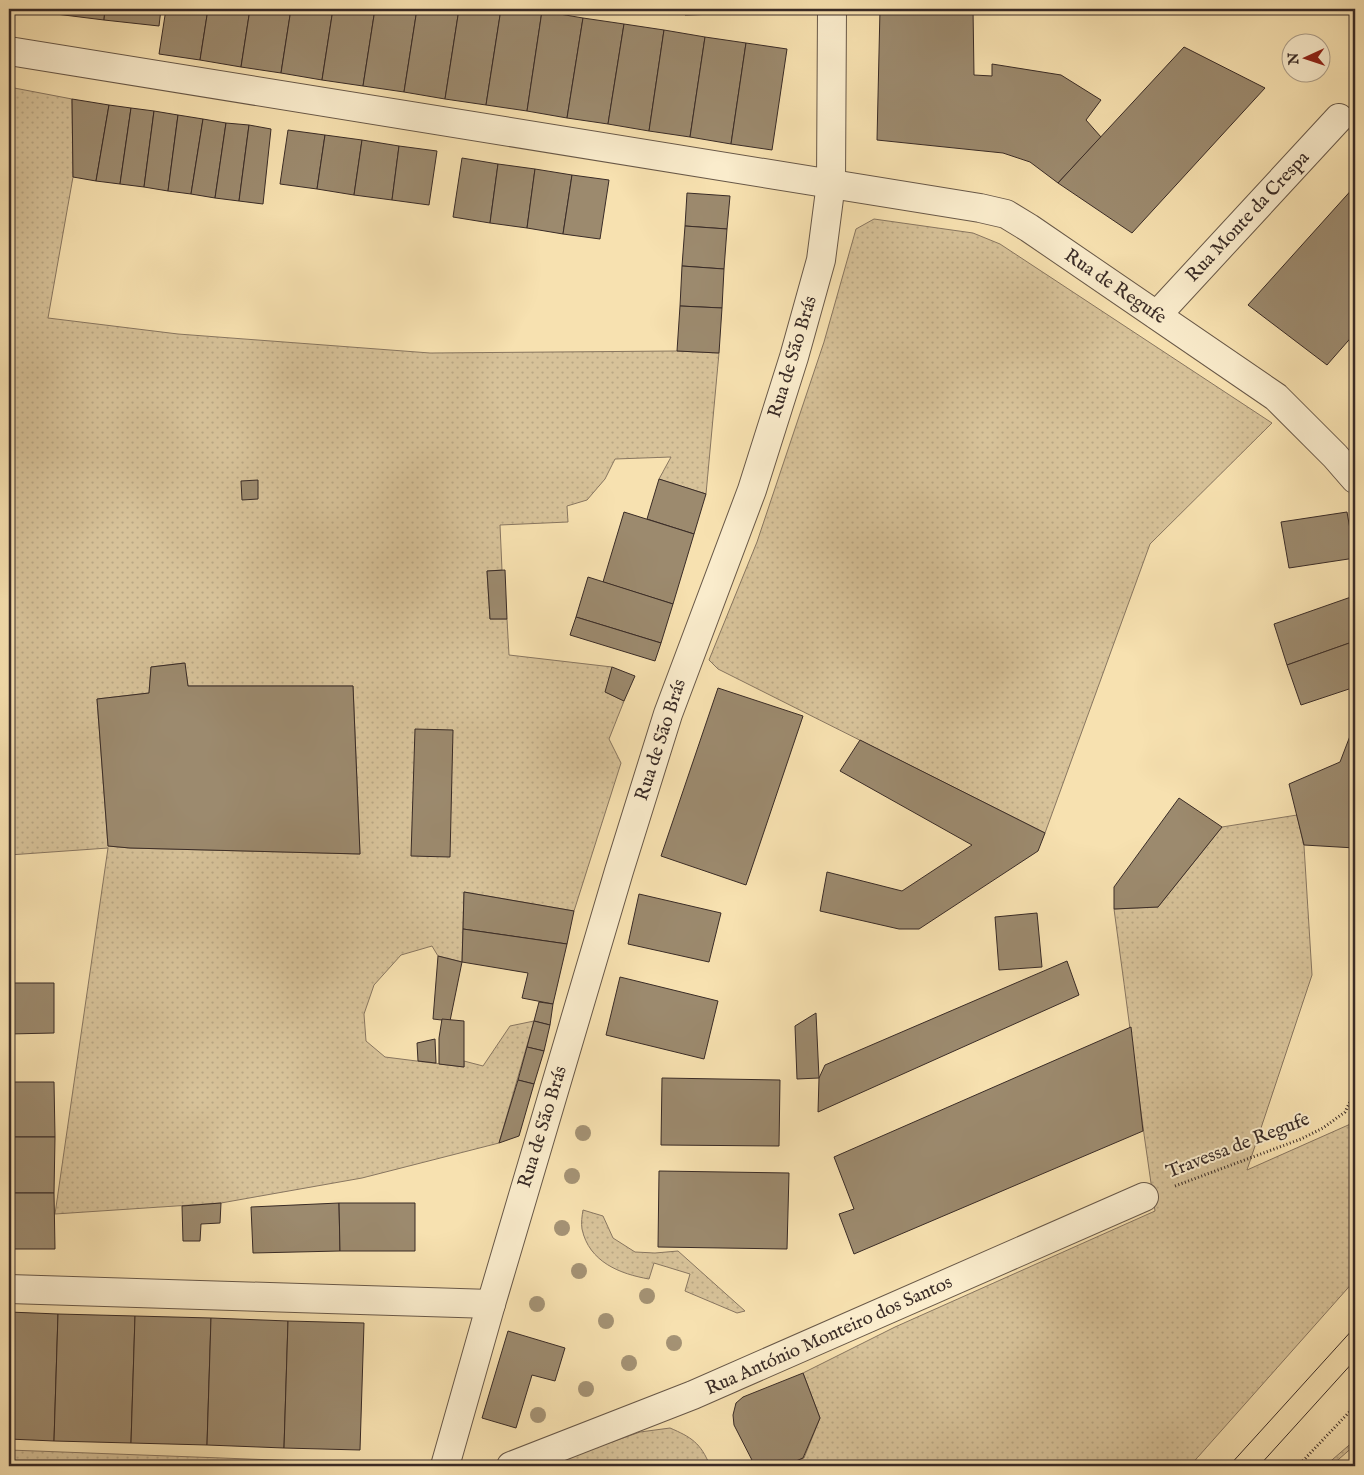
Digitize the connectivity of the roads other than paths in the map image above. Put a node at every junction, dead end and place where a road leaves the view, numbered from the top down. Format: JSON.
{"nodes":[{"id":1,"x":832,"y":9,"type":"edge"},
{"id":2,"x":9,"y":51,"type":"edge"},
{"id":3,"x":1339,"y":118,"type":"dead end"},
{"id":4,"x":831,"y":183,"type":"junction"},
{"id":5,"x":1157,"y":315,"type":"junction"},
{"id":6,"x":1355,"y":479,"type":"edge"},
{"id":7,"x":1144,"y":1197,"type":"road end"},
{"id":8,"x":9,"y":1289,"type":"edge"},
{"id":9,"x":491,"y":1304,"type":"junction"},
{"id":10,"x":445,"y":1466,"type":"edge"},
{"id":11,"x":511,"y":1466,"type":"edge"}],
"edges":[{"from":1,"to":4,"type":"street","name":"Rua de São Brás"},
{"from":2,"to":4,"type":"street","name":"Rua de Regufe"},
{"from":3,"to":5,"type":"street","name":"Rua Monte da Crespa"},
{"from":4,"to":5,"type":"street","name":"Rua de Regufe"},
{"from":4,"to":9,"type":"street","name":"Rua de São Brás"},
{"from":5,"to":6,"type":"street","name":"Rua de Regufe"},
{"from":7,"to":11,"type":"street","name":"Rua António Monteiro dos Santos"},
{"from":8,"to":9,"type":"street"},
{"from":9,"to":10,"type":"street","name":"Rua de São Brás"}]}
